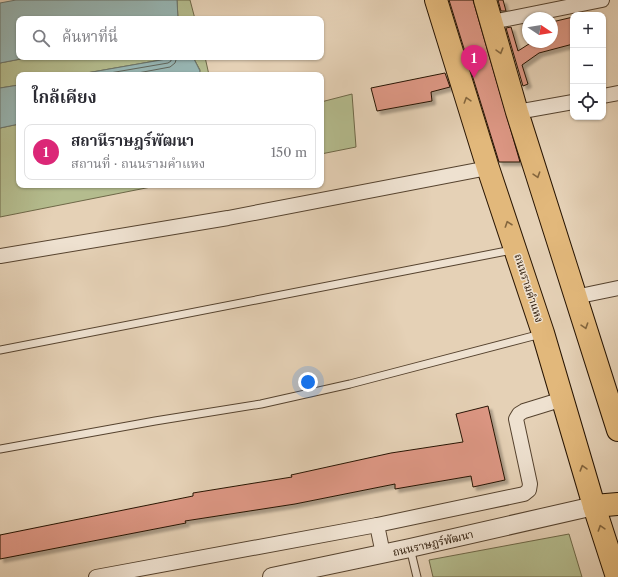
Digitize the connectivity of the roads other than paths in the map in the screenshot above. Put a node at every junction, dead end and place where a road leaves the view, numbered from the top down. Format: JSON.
{"nodes":[{"id":1,"x":436,"y":0,"type":"edge"},
{"id":2,"x":485,"y":0,"type":"edge"},
{"id":3,"x":602,"y":0,"type":"edge"},
{"id":4,"x":492,"y":22,"type":"junction"},
{"id":5,"x":618,"y":93,"type":"edge"},
{"id":6,"x":606,"y":95,"type":"edge"},
{"id":7,"x":570,"y":103,"type":"edge"},
{"id":8,"x":517,"y":112,"type":"junction"},
{"id":9,"x":488,"y":168,"type":"junction"},
{"id":10,"x":516,"y":249,"type":"junction"},
{"id":11,"x":0,"y":256,"type":"edge"},
{"id":12,"x":618,"y":288,"type":"edge"},
{"id":13,"x":575,"y":297,"type":"junction"},
{"id":14,"x":543,"y":333,"type":"junction"},
{"id":15,"x":0,"y":350,"type":"edge"},
{"id":16,"x":564,"y":399,"type":"junction"},
{"id":17,"x":618,"y":430,"type":"edge"},
{"id":18,"x":0,"y":449,"type":"edge"},
{"id":19,"x":618,"y":504,"type":"edge"},
{"id":20,"x":594,"y":506,"type":"junction"},
{"id":21,"x":377,"y":526,"type":"junction"},
{"id":22,"x":410,"y":548,"type":"junction"},
{"id":23,"x":383,"y":554,"type":"junction"},
{"id":24,"x":96,"y":577,"type":"edge"},
{"id":25,"x":272,"y":577,"type":"edge"},
{"id":26,"x":417,"y":577,"type":"edge"},
{"id":27,"x":617,"y":577,"type":"edge"}],
"edges":[{"from":9,"to":1,"type":"main road","name":"ถนนรามคำแหง","one_way":true},
{"from":2,"to":4,"type":"main road"},
{"from":3,"to":4,"type":"street"},
{"from":4,"to":8,"type":"main road","one_way":true},
{"from":5,"to":6,"type":"street"},
{"from":7,"to":8,"type":"street"},
{"from":8,"to":13,"type":"main road","one_way":true},
{"from":10,"to":9,"type":"main road","name":"ถนนรามคำแหง","one_way":true},
{"from":9,"to":11,"type":"street"},
{"from":10,"to":14,"type":"main road","name":"ถนนรามคำแหง"},
{"from":10,"to":15,"type":"lane"},
{"from":12,"to":13,"type":"street"},
{"from":13,"to":17,"type":"main road","one_way":true},
{"from":14,"to":16,"type":"main road","name":"ถนนรามคำแหง"},
{"from":14,"to":18,"type":"lane"},
{"from":20,"to":16,"type":"main road","name":"ถนนรามคำแหง","one_way":true},
{"from":16,"to":21,"type":"street"},
{"from":19,"to":20,"type":"main road"},
{"from":20,"to":22,"type":"street","name":"ถนนราษฏร์พัฒนา"},
{"from":27,"to":20,"type":"main road","name":"ถนนรามคำแหง","one_way":true},
{"from":21,"to":23,"type":"street"},
{"from":21,"to":24,"type":"street"},
{"from":22,"to":23,"type":"street","name":"ถนนราษฏร์พัฒนา"},
{"from":22,"to":26,"type":"lane"},
{"from":23,"to":25,"type":"street","name":"ถนนราษฏร์พัฒนา"}]}
